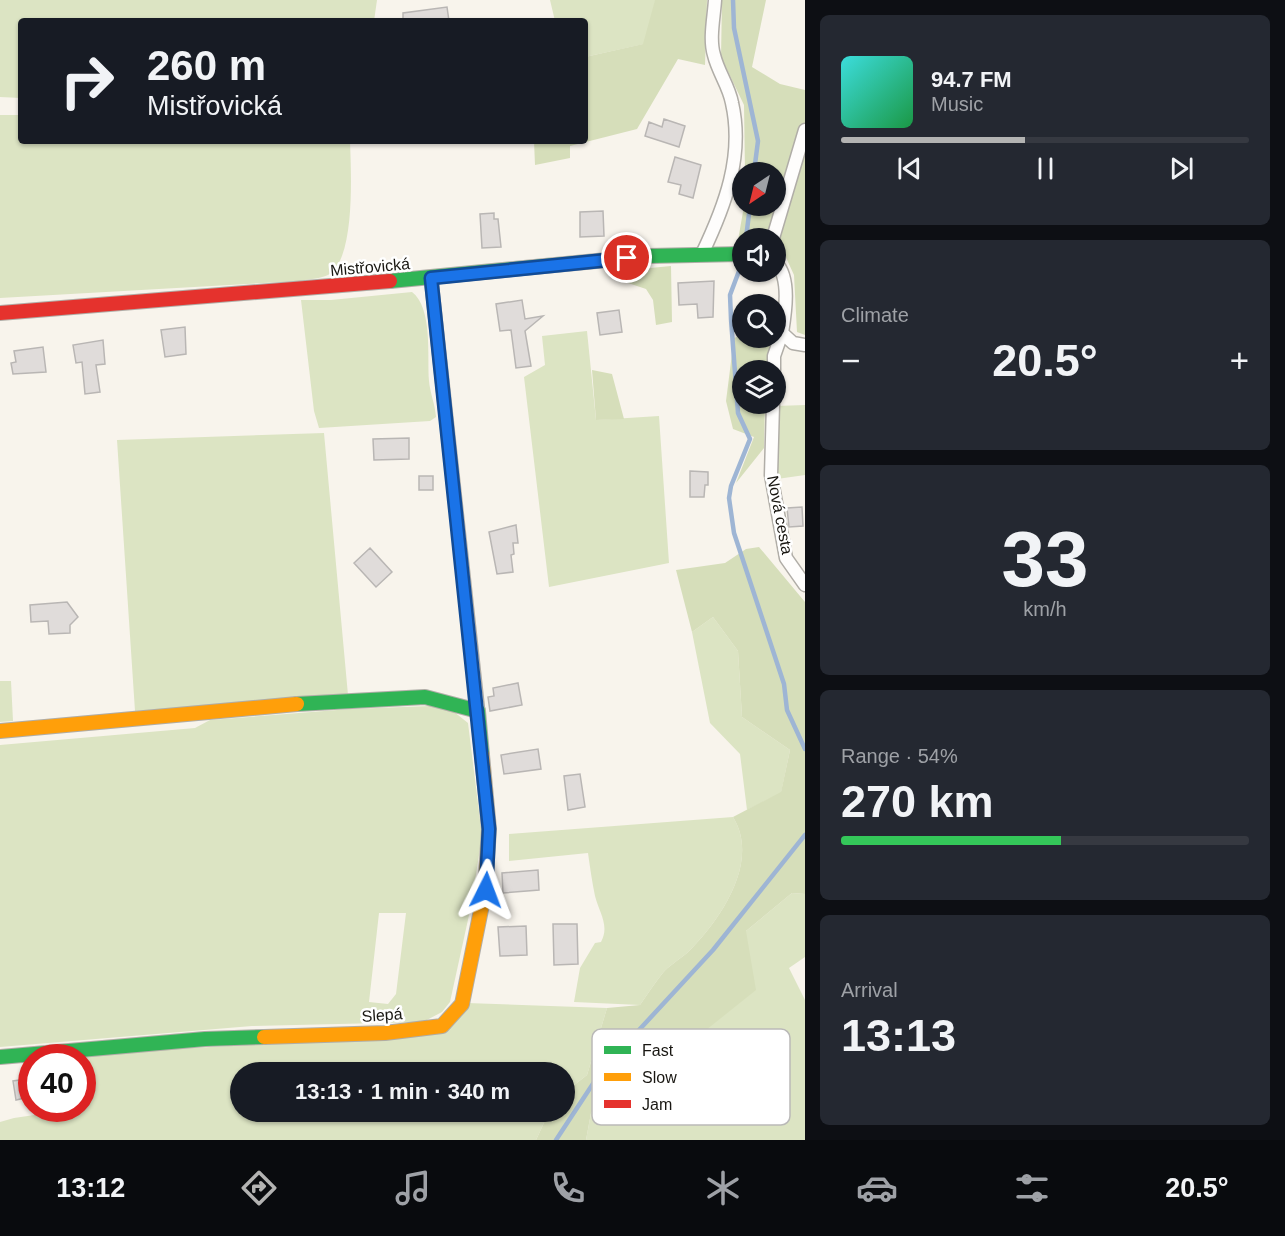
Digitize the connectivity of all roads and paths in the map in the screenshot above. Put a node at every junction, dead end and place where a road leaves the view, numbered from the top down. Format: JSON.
{"nodes":[{"id":1,"x":714,"y":0,"type":"edge"},
{"id":2,"x":805,"y":130,"type":"edge"},
{"id":3,"x":776,"y":228,"type":"edge"},
{"id":4,"x":702,"y":254,"type":"junction"},
{"id":5,"x":732,"y":254,"type":"edge"},
{"id":6,"x":431,"y":278,"type":"junction"},
{"id":7,"x":0,"y":313,"type":"edge"},
{"id":8,"x":786,"y":337,"type":"edge"},
{"id":9,"x":805,"y":345,"type":"edge"},
{"id":10,"x":773,"y":414,"type":"edge"},
{"id":11,"x":805,"y":585,"type":"edge"},
{"id":12,"x":478,"y":711,"type":"junction"},
{"id":13,"x":0,"y":731,"type":"edge"},
{"id":14,"x":0,"y":1057,"type":"edge"}],
"edges":[{"from":1,"to":4,"type":"street"},
{"from":2,"to":3,"type":"street"},
{"from":4,"to":5,"type":"street","name":"Mistřovická"},
{"from":4,"to":6,"type":"street","name":"Mistřovická"},
{"from":6,"to":7,"type":"street","name":"Mistřovická"},
{"from":6,"to":12,"type":"street","name":"Slepá"},
{"from":8,"to":9,"type":"street"},
{"from":10,"to":11,"type":"street","name":"Nová cesta"},
{"from":12,"to":13,"type":"street"},
{"from":12,"to":14,"type":"street","name":"Slepá"}]}
